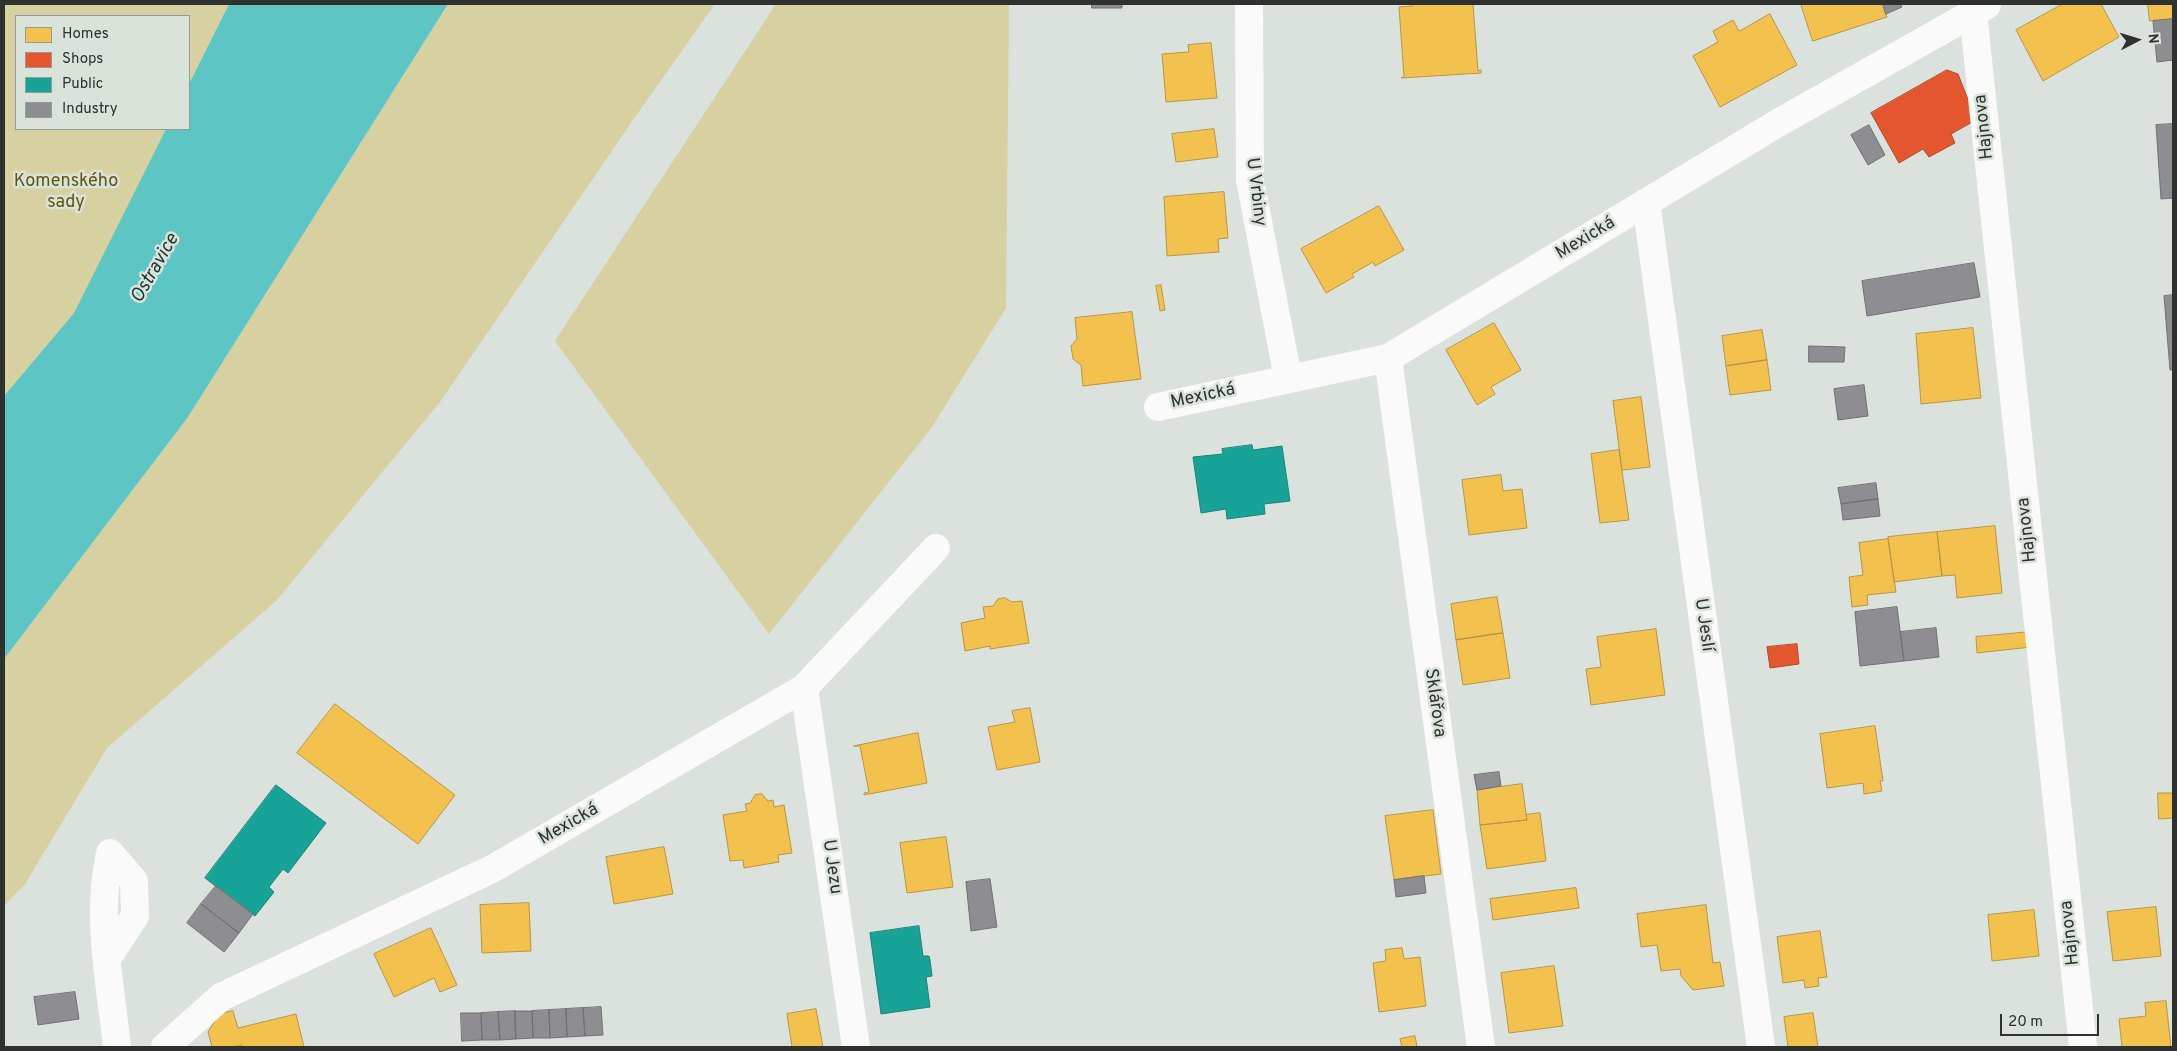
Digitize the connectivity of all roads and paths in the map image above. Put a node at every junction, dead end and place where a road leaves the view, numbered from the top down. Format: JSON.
{"nodes":[{"id":1,"x":1249,"y":4,"type":"edge"},
{"id":2,"x":1981,"y":8,"type":"edge"},
{"id":3,"x":1646,"y":202,"type":"junction"},
{"id":4,"x":1388,"y":358,"type":"junction"},
{"id":5,"x":1288,"y":378,"type":"junction"},
{"id":6,"x":1158,"y":407,"type":"dead end"},
{"id":7,"x":936,"y":548,"type":"dead end"},
{"id":8,"x":804,"y":688,"type":"junction"},
{"id":9,"x":108,"y":957,"type":"dead end"},
{"id":10,"x":117,"y":1047,"type":"edge"},
{"id":11,"x":165,"y":1047,"type":"edge"},
{"id":12,"x":856,"y":1047,"type":"edge"},
{"id":13,"x":1481,"y":1047,"type":"edge"},
{"id":14,"x":1761,"y":1047,"type":"edge"},
{"id":15,"x":2083,"y":1047,"type":"edge"}],
"edges":[{"from":1,"to":5,"type":"street","name":"U Vrbiny"},
{"from":2,"to":3,"type":"street","name":"Mexická"},
{"from":2,"to":15,"type":"street","name":"Hajnova"},
{"from":3,"to":4,"type":"street","name":"Mexická"},
{"from":3,"to":14,"type":"street","name":"U Jeslí"},
{"from":4,"to":5,"type":"street","name":"Mexická"},
{"from":4,"to":13,"type":"street","name":"Sklářova"},
{"from":5,"to":6,"type":"street","name":"Mexická"},
{"from":7,"to":8,"type":"street","name":"Mexická"},
{"from":8,"to":11,"type":"street","name":"Mexická"},
{"from":8,"to":12,"type":"street","name":"U Jezu"},
{"from":9,"to":10,"type":"street"}]}
